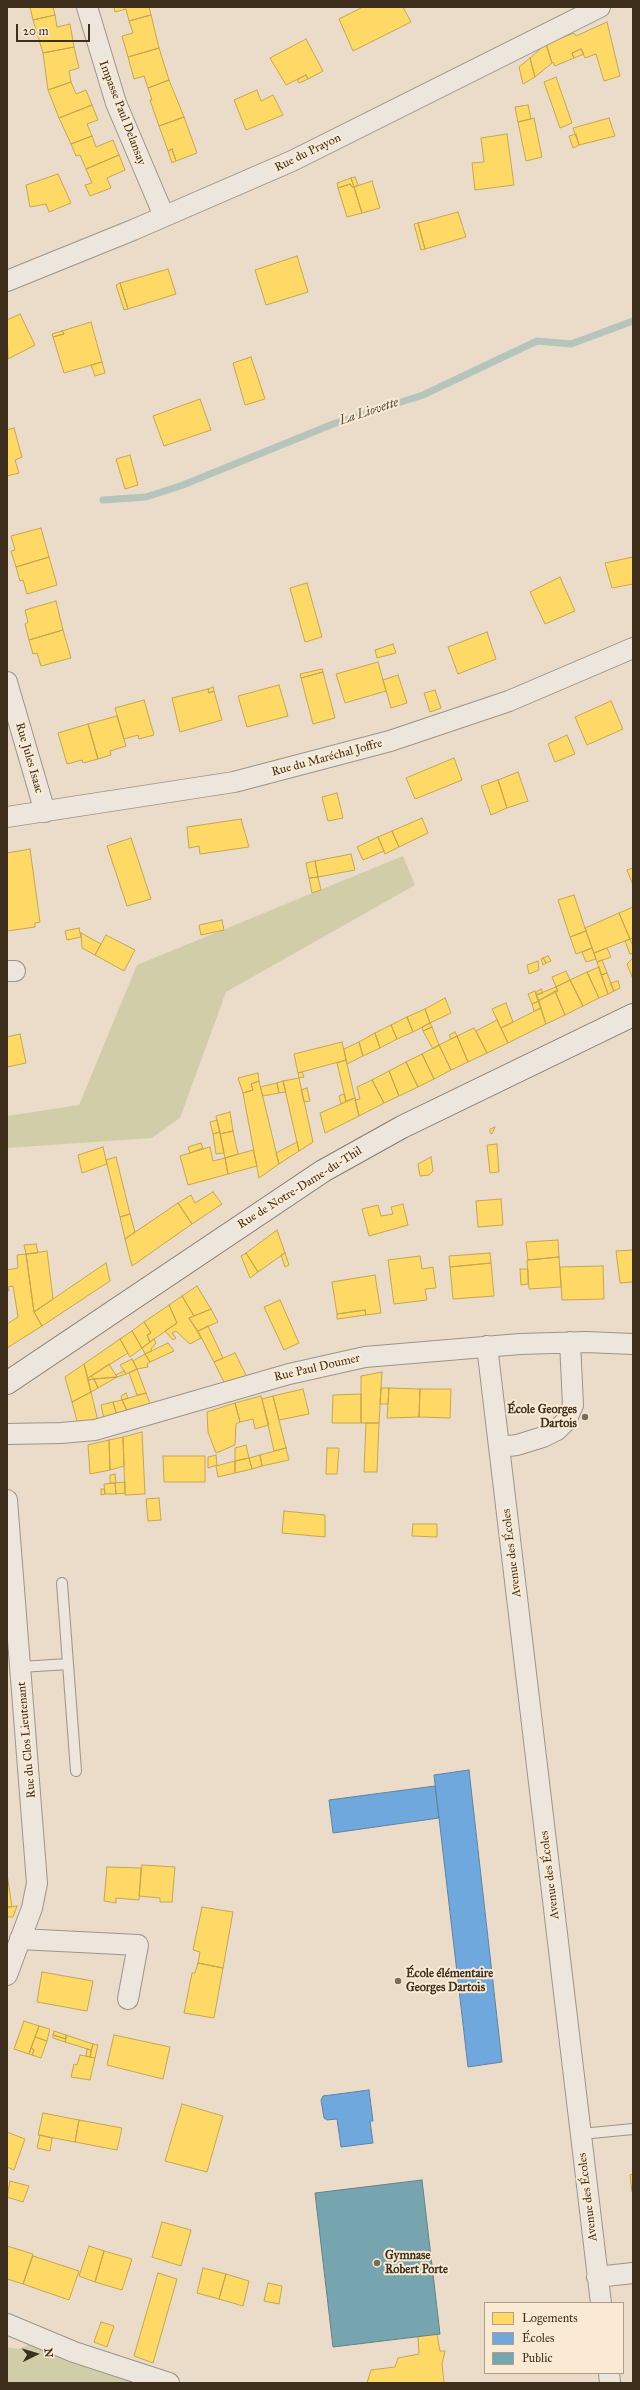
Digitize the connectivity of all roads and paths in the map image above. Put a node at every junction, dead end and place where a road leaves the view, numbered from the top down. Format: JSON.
{"nodes":[{"id":1,"x":87,"y":7,"type":"edge"},
{"id":2,"x":600,"y":7,"type":"edge"},
{"id":3,"x":164,"y":216,"type":"junction"},
{"id":4,"x":7,"y":281,"type":"edge"},
{"id":5,"x":633,"y":648,"type":"edge"},
{"id":6,"x":7,"y":682,"type":"edge"},
{"id":7,"x":45,"y":812,"type":"junction"},
{"id":8,"x":7,"y":818,"type":"edge"},
{"id":9,"x":633,"y":1015,"type":"edge"},
{"id":10,"x":570,"y":1342,"type":"junction"},
{"id":11,"x":633,"y":1344,"type":"edge"},
{"id":12,"x":487,"y":1346,"type":"junction"},
{"id":13,"x":7,"y":1383,"type":"edge"},
{"id":14,"x":7,"y":1434,"type":"edge"},
{"id":15,"x":500,"y":1447,"type":"junction"},
{"id":16,"x":7,"y":1500,"type":"edge"},
{"id":17,"x":62,"y":1583,"type":"dead end"},
{"id":18,"x":68,"y":1664,"type":"junction"},
{"id":19,"x":21,"y":1668,"type":"junction"},
{"id":20,"x":76,"y":1771,"type":"dead end"},
{"id":21,"x":20,"y":1939,"type":"junction"},
{"id":22,"x":7,"y":1975,"type":"edge"},
{"id":23,"x":128,"y":1999,"type":"dead end"},
{"id":24,"x":633,"y":2128,"type":"edge"},
{"id":25,"x":581,"y":2134,"type":"junction"},
{"id":26,"x":633,"y":2273,"type":"edge"},
{"id":27,"x":597,"y":2277,"type":"junction"},
{"id":28,"x":600,"y":2302,"type":"edge"},
{"id":29,"x":7,"y":2324,"type":"edge"},
{"id":30,"x":169,"y":2383,"type":"edge"}],
"edges":[{"from":1,"to":3,"type":"street","name":"Impasse Paul Delansay"},
{"from":2,"to":3,"type":"street","name":"Rue du Prayon"},
{"from":3,"to":4,"type":"street","name":"Rue du Prayon"},
{"from":5,"to":7,"type":"street","name":"Rue du Maréchal Joffre"},
{"from":6,"to":7,"type":"street","name":"Rue Jules Isaac"},
{"from":7,"to":8,"type":"street","name":"Rue du Maréchal Joffre"},
{"from":9,"to":13,"type":"main road","name":"Rue de Notre-Dame-du-Thil"},
{"from":10,"to":11,"type":"street","name":"Rue Paul Doumer"},
{"from":10,"to":12,"type":"street","name":"Rue Paul Doumer"},
{"from":10,"to":15,"type":"street"},
{"from":12,"to":14,"type":"street","name":"Rue Paul Doumer"},
{"from":12,"to":15,"type":"street","name":"Avenue des Écoles"},
{"from":15,"to":25,"type":"street","name":"Avenue des Écoles"},
{"from":16,"to":19,"type":"street","name":"Rue du Clos Lieutenant"},
{"from":17,"to":18,"type":"lane"},
{"from":18,"to":19,"type":"lane"},
{"from":18,"to":20,"type":"lane"},
{"from":19,"to":21,"type":"street","name":"Rue du Clos Lieutenant"},
{"from":21,"to":22,"type":"street","name":"Rue du Clos Lieutenant"},
{"from":21,"to":23,"type":"street"},
{"from":24,"to":25,"type":"lane"},
{"from":25,"to":27,"type":"street","name":"Avenue des Écoles"},
{"from":26,"to":27,"type":"street"},
{"from":27,"to":28,"type":"street","name":"Avenue des Écoles"},
{"from":29,"to":30,"type":"street"}]}
